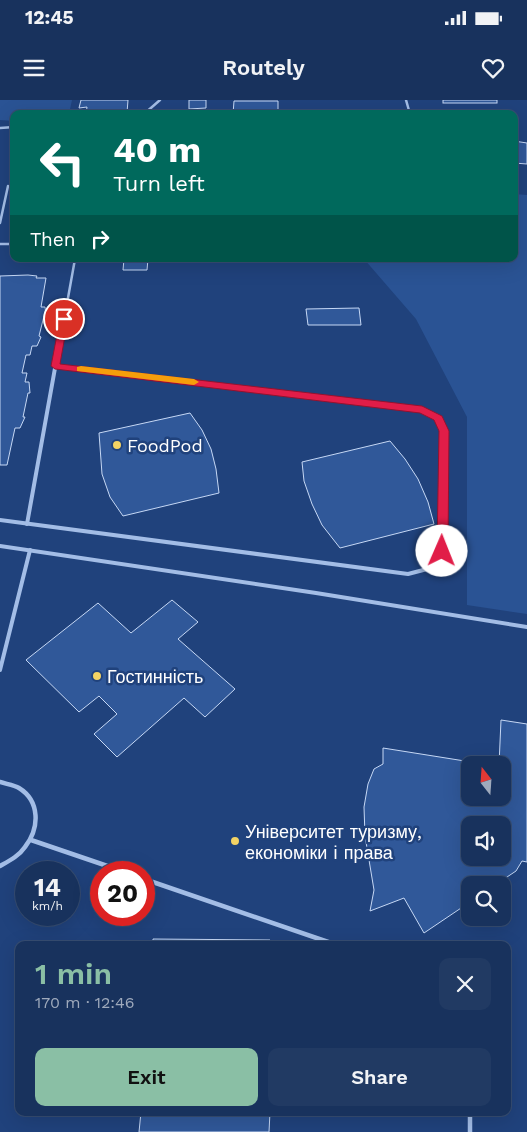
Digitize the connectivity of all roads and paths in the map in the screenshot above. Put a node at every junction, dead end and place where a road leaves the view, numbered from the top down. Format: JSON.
{"nodes":[{"id":1,"x":160,"y":100,"type":"edge"},
{"id":2,"x":149,"y":110,"type":"edge"},
{"id":3,"x":8,"y":186,"type":"dead end"},
{"id":4,"x":0,"y":223,"type":"edge"},
{"id":5,"x":74,"y":262,"type":"edge"},
{"id":6,"x":55,"y":366,"type":"junction"},
{"id":7,"x":0,"y":520,"type":"edge"},
{"id":8,"x":27,"y":524,"type":"junction"},
{"id":9,"x":0,"y":546,"type":"edge"},
{"id":10,"x":30,"y":550,"type":"junction"},
{"id":11,"x":527,"y":627,"type":"edge"},
{"id":12,"x":0,"y":670,"type":"edge"},
{"id":13,"x":0,"y":782,"type":"edge"},
{"id":14,"x":31,"y":840,"type":"junction"},
{"id":15,"x":93,"y":861,"type":"edge"},
{"id":16,"x":0,"y":866,"type":"edge"},
{"id":17,"x":155,"y":883,"type":"edge"},
{"id":18,"x":325,"y":941,"type":"edge"},
{"id":19,"x":470,"y":1116,"type":"edge"},
{"id":20,"x":470,"y":1132,"type":"edge"}],
"edges":[{"from":1,"to":2,"type":"lane"},
{"from":3,"to":4,"type":"lane"},
{"from":5,"to":6,"type":"lane"},
{"from":6,"to":8,"type":"lane"},
{"from":6,"to":8,"type":"lane"},
{"from":7,"to":8,"type":"lane"},
{"from":9,"to":10,"type":"lane"},
{"from":10,"to":11,"type":"lane"},
{"from":10,"to":12,"type":"lane"},
{"from":13,"to":14,"type":"lane"},
{"from":14,"to":15,"type":"lane"},
{"from":14,"to":16,"type":"lane"},
{"from":17,"to":18,"type":"lane"},
{"from":19,"to":20,"type":"lane"}]}
